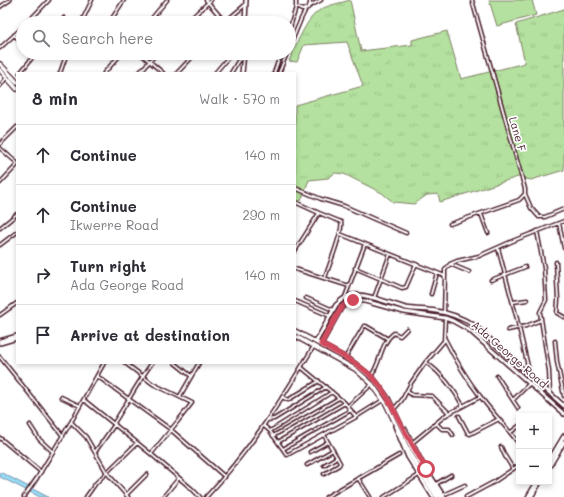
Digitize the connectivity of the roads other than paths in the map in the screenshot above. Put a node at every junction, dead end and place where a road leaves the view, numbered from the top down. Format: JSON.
{"nodes":[{"id":1,"x":10,"y":0,"type":"edge"},
{"id":2,"x":50,"y":0,"type":"edge"},
{"id":3,"x":92,"y":0,"type":"edge"},
{"id":4,"x":124,"y":0,"type":"edge"},
{"id":5,"x":167,"y":0,"type":"edge"},
{"id":6,"x":206,"y":0,"type":"edge"},
{"id":7,"x":212,"y":0,"type":"edge"},
{"id":8,"x":246,"y":0,"type":"edge"},
{"id":9,"x":296,"y":0,"type":"edge"},
{"id":10,"x":310,"y":0,"type":"edge"},
{"id":11,"x":319,"y":0,"type":"edge"},
{"id":12,"x":472,"y":0,"type":"edge"},
{"id":13,"x":208,"y":3,"type":"junction"},
{"id":14,"x":246,"y":5,"type":"junction"},
{"id":15,"x":310,"y":6,"type":"junction"},
{"id":16,"x":0,"y":7,"type":"edge"},
{"id":17,"x":296,"y":7,"type":"junction"},
{"id":18,"x":306,"y":9,"type":"junction"},
{"id":19,"x":34,"y":16,"type":"edge"},
{"id":20,"x":84,"y":16,"type":"edge"},
{"id":21,"x":114,"y":16,"type":"edge"},
{"id":22,"x":154,"y":16,"type":"edge"},
{"id":23,"x":194,"y":16,"type":"edge"},
{"id":24,"x":219,"y":16,"type":"edge"},
{"id":25,"x":233,"y":16,"type":"edge"},
{"id":26,"x":245,"y":16,"type":"edge"},
{"id":27,"x":293,"y":16,"type":"edge"},
{"id":28,"x":296,"y":32,"type":"edge"},
{"id":29,"x":14,"y":35,"type":"edge"},
{"id":30,"x":0,"y":48,"type":"edge"},
{"id":31,"x":30,"y":60,"type":"edge"},
{"id":32,"x":65,"y":60,"type":"edge"},
{"id":33,"x":116,"y":60,"type":"edge"},
{"id":34,"x":189,"y":60,"type":"edge"},
{"id":35,"x":226,"y":60,"type":"edge"},
{"id":36,"x":239,"y":60,"type":"edge"},
{"id":37,"x":243,"y":60,"type":"edge"},
{"id":38,"x":279,"y":60,"type":"edge"},
{"id":39,"x":284,"y":60,"type":"edge"},
{"id":40,"x":150,"y":61,"type":"joint"},
{"id":41,"x":0,"y":64,"type":"edge"},
{"id":42,"x":0,"y":70,"type":"edge"},
{"id":43,"x":21,"y":72,"type":"edge"},
{"id":44,"x":60,"y":72,"type":"edge"},
{"id":45,"x":105,"y":72,"type":"edge"},
{"id":46,"x":140,"y":72,"type":"edge"},
{"id":47,"x":162,"y":72,"type":"edge"},
{"id":48,"x":178,"y":72,"type":"edge"},
{"id":49,"x":216,"y":72,"type":"edge"},
{"id":50,"x":232,"y":72,"type":"edge"},
{"id":51,"x":242,"y":72,"type":"edge"},
{"id":52,"x":274,"y":72,"type":"edge"},
{"id":53,"x":279,"y":72,"type":"edge"},
{"id":54,"x":7,"y":77,"type":"junction"},
{"id":55,"x":16,"y":79,"type":"edge"},
{"id":56,"x":0,"y":86,"type":"edge"},
{"id":57,"x":16,"y":87,"type":"edge"},
{"id":58,"x":16,"y":128,"type":"edge"},
{"id":59,"x":0,"y":144,"type":"edge"},
{"id":60,"x":0,"y":148,"type":"edge"},
{"id":61,"x":16,"y":163,"type":"edge"},
{"id":62,"x":16,"y":165,"type":"edge"},
{"id":63,"x":0,"y":183,"type":"edge"},
{"id":64,"x":296,"y":188,"type":"edge"},
{"id":65,"x":525,"y":194,"type":"junction"},
{"id":66,"x":296,"y":202,"type":"edge"},
{"id":67,"x":564,"y":209,"type":"edge"},
{"id":68,"x":319,"y":214,"type":"junction"},
{"id":69,"x":481,"y":214,"type":"junction"},
{"id":70,"x":16,"y":215,"type":"edge"},
{"id":71,"x":564,"y":221,"type":"edge"},
{"id":72,"x":559,"y":223,"type":"junction"},
{"id":73,"x":450,"y":224,"type":"dead end"},
{"id":74,"x":0,"y":228,"type":"edge"},
{"id":75,"x":537,"y":231,"type":"junction"},
{"id":76,"x":488,"y":232,"type":"dead end"},
{"id":77,"x":16,"y":233,"type":"edge"},
{"id":78,"x":406,"y":233,"type":"dead end"},
{"id":79,"x":340,"y":234,"type":"junction"},
{"id":80,"x":0,"y":244,"type":"edge"},
{"id":81,"x":365,"y":244,"type":"junction"},
{"id":82,"x":498,"y":248,"type":"junction"},
{"id":83,"x":564,"y":248,"type":"edge"},
{"id":84,"x":296,"y":249,"type":"edge"},
{"id":85,"x":390,"y":254,"type":"junction"},
{"id":86,"x":556,"y":262,"type":"dead end"},
{"id":87,"x":416,"y":264,"type":"junction"},
{"id":88,"x":450,"y":264,"type":"junction"},
{"id":89,"x":525,"y":267,"type":"dead end"},
{"id":90,"x":355,"y":268,"type":"junction"},
{"id":91,"x":296,"y":269,"type":"edge"},
{"id":92,"x":469,"y":272,"type":"dead end"},
{"id":93,"x":437,"y":273,"type":"junction"},
{"id":94,"x":506,"y":275,"type":"junction"},
{"id":95,"x":445,"y":276,"type":"junction"},
{"id":96,"x":325,"y":278,"type":"junction"},
{"id":97,"x":380,"y":279,"type":"junction"},
{"id":98,"x":491,"y":280,"type":"dead end"},
{"id":99,"x":348,"y":286,"type":"junction"},
{"id":100,"x":431,"y":294,"type":"dead end"},
{"id":101,"x":306,"y":298,"type":"dead end"},
{"id":102,"x":344,"y":298,"type":"junction"},
{"id":103,"x":373,"y":299,"type":"junction"},
{"id":104,"x":527,"y":300,"type":"dead end"},
{"id":105,"x":296,"y":301,"type":"edge"},
{"id":106,"x":513,"y":302,"type":"junction"},
{"id":107,"x":16,"y":304,"type":"edge"},
{"id":108,"x":333,"y":310,"type":"junction"},
{"id":109,"x":444,"y":313,"type":"junction"},
{"id":110,"x":0,"y":316,"type":"edge"},
{"id":111,"x":330,"y":316,"type":"junction"},
{"id":112,"x":564,"y":317,"type":"edge"},
{"id":113,"x":445,"y":318,"type":"junction"},
{"id":114,"x":541,"y":320,"type":"junction"},
{"id":115,"x":407,"y":328,"type":"dead end"},
{"id":116,"x":519,"y":328,"type":"junction"},
{"id":117,"x":508,"y":330,"type":"dead end"},
{"id":118,"x":296,"y":331,"type":"edge"},
{"id":119,"x":16,"y":337,"type":"edge"},
{"id":120,"x":296,"y":337,"type":"edge"},
{"id":121,"x":445,"y":338,"type":"junction"},
{"id":122,"x":388,"y":339,"type":"junction"},
{"id":123,"x":555,"y":341,"type":"dead end"},
{"id":124,"x":0,"y":342,"type":"edge"},
{"id":125,"x":316,"y":342,"type":"junction"},
{"id":126,"x":321,"y":344,"type":"junction"},
{"id":127,"x":314,"y":346,"type":"junction"},
{"id":128,"x":0,"y":357,"type":"edge"},
{"id":129,"x":345,"y":358,"type":"junction"},
{"id":130,"x":426,"y":362,"type":"junction"},
{"id":131,"x":103,"y":364,"type":"edge"},
{"id":132,"x":126,"y":364,"type":"edge"},
{"id":133,"x":151,"y":364,"type":"edge"},
{"id":134,"x":175,"y":364,"type":"edge"},
{"id":135,"x":198,"y":364,"type":"edge"},
{"id":136,"x":301,"y":367,"type":"junction"},
{"id":137,"x":97,"y":376,"type":"junction"},
{"id":138,"x":142,"y":376,"type":"junction"},
{"id":139,"x":192,"y":376,"type":"junction"},
{"id":140,"x":371,"y":376,"type":"junction"},
{"id":141,"x":497,"y":376,"type":"dead end"},
{"id":142,"x":530,"y":376,"type":"junction"},
{"id":143,"x":319,"y":381,"type":"junction"},
{"id":144,"x":530,"y":383,"type":"junction"},
{"id":145,"x":372,"y":384,"type":"junction"},
{"id":146,"x":326,"y":387,"type":"junction"},
{"id":147,"x":407,"y":391,"type":"junction"},
{"id":148,"x":332,"y":392,"type":"junction"},
{"id":149,"x":550,"y":393,"type":"junction"},
{"id":150,"x":61,"y":396,"type":"dead end"},
{"id":151,"x":180,"y":396,"type":"junction"},
{"id":152,"x":564,"y":396,"type":"edge"},
{"id":153,"x":282,"y":397,"type":"junction"},
{"id":154,"x":480,"y":397,"type":"junction"},
{"id":155,"x":339,"y":398,"type":"junction"},
{"id":156,"x":84,"y":400,"type":"junction"},
{"id":157,"x":129,"y":400,"type":"junction"},
{"id":158,"x":384,"y":400,"type":"junction"},
{"id":159,"x":513,"y":400,"type":"junction"},
{"id":160,"x":345,"y":403,"type":"junction"},
{"id":161,"x":80,"y":406,"type":"junction"},
{"id":162,"x":348,"y":406,"type":"junction"},
{"id":163,"x":463,"y":406,"type":"junction"},
{"id":164,"x":564,"y":406,"type":"edge"},
{"id":165,"x":394,"y":408,"type":"junction"},
{"id":166,"x":518,"y":408,"type":"dead end"},
{"id":167,"x":351,"y":410,"type":"junction"},
{"id":168,"x":449,"y":413,"type":"junction"},
{"id":169,"x":564,"y":414,"type":"edge"},
{"id":170,"x":459,"y":416,"type":"dead end"},
{"id":171,"x":356,"y":417,"type":"junction"},
{"id":172,"x":393,"y":417,"type":"junction"},
{"id":173,"x":499,"y":419,"type":"junction"},
{"id":174,"x":267,"y":420,"type":"junction"},
{"id":175,"x":71,"y":422,"type":"junction"},
{"id":176,"x":399,"y":422,"type":"junction"},
{"id":177,"x":114,"y":423,"type":"junction"},
{"id":178,"x":436,"y":423,"type":"junction"},
{"id":179,"x":30,"y":425,"type":"dead end"},
{"id":180,"x":264,"y":426,"type":"junction"},
{"id":181,"x":516,"y":428,"type":"edge"},
{"id":182,"x":170,"y":430,"type":"junction"},
{"id":183,"x":270,"y":431,"type":"junction"},
{"id":184,"x":511,"y":432,"type":"junction"},
{"id":185,"x":324,"y":435,"type":"junction"},
{"id":186,"x":453,"y":435,"type":"dead end"},
{"id":187,"x":63,"y":436,"type":"junction"},
{"id":188,"x":273,"y":436,"type":"junction"},
{"id":189,"x":564,"y":436,"type":"edge"},
{"id":190,"x":0,"y":438,"type":"edge"},
{"id":191,"x":516,"y":440,"type":"edge"},
{"id":192,"x":278,"y":442,"type":"junction"},
{"id":193,"x":328,"y":442,"type":"junction"},
{"id":194,"x":564,"y":442,"type":"edge"},
{"id":195,"x":137,"y":443,"type":"junction"},
{"id":196,"x":412,"y":443,"type":"junction"},
{"id":197,"x":501,"y":447,"type":"dead end"},
{"id":198,"x":283,"y":450,"type":"junction"},
{"id":199,"x":333,"y":450,"type":"junction"},
{"id":200,"x":53,"y":452,"type":"junction"},
{"id":201,"x":95,"y":452,"type":"junction"},
{"id":202,"x":310,"y":452,"type":"dead end"},
{"id":203,"x":151,"y":454,"type":"junction"},
{"id":204,"x":399,"y":455,"type":"dead end"},
{"id":205,"x":552,"y":456,"type":"edge"},
{"id":206,"x":337,"y":457,"type":"junction"},
{"id":207,"x":552,"y":462,"type":"edge"},
{"id":208,"x":307,"y":464,"type":"dead end"},
{"id":209,"x":324,"y":465,"type":"dead end"},
{"id":210,"x":516,"y":467,"type":"edge"},
{"id":211,"x":513,"y":469,"type":"junction"},
{"id":212,"x":41,"y":472,"type":"junction"},
{"id":213,"x":107,"y":473,"type":"junction"},
{"id":214,"x":147,"y":474,"type":"dead end"},
{"id":215,"x":324,"y":474,"type":"dead end"},
{"id":216,"x":419,"y":475,"type":"junction"},
{"id":217,"x":451,"y":475,"type":"dead end"},
{"id":218,"x":225,"y":477,"type":"junction"},
{"id":219,"x":179,"y":478,"type":"junction"},
{"id":220,"x":358,"y":478,"type":"junction"},
{"id":221,"x":436,"y":484,"type":"junction"},
{"id":222,"x":466,"y":485,"type":"dead end"},
{"id":223,"x":535,"y":485,"type":"edge"},
{"id":224,"x":538,"y":485,"type":"edge"},
{"id":225,"x":435,"y":491,"type":"junction"},
{"id":226,"x":127,"y":496,"type":"edge"},
{"id":227,"x":442,"y":496,"type":"edge"},
{"id":228,"x":24,"y":497,"type":"edge"},
{"id":229,"x":86,"y":497,"type":"edge"},
{"id":230,"x":162,"y":497,"type":"edge"},
{"id":231,"x":200,"y":497,"type":"edge"},
{"id":232,"x":206,"y":497,"type":"edge"},
{"id":233,"x":326,"y":497,"type":"edge"},
{"id":234,"x":369,"y":497,"type":"edge"},
{"id":235,"x":384,"y":497,"type":"edge"},
{"id":236,"x":433,"y":497,"type":"edge"},
{"id":237,"x":437,"y":497,"type":"edge"},
{"id":238,"x":466,"y":497,"type":"edge"},
{"id":239,"x":528,"y":497,"type":"edge"},
{"id":240,"x":531,"y":497,"type":"edge"}],
"edges":[{"from":1,"to":16,"type":"street"},
{"from":2,"to":19,"type":"street"},
{"from":3,"to":20,"type":"street"},
{"from":4,"to":21,"type":"street"},
{"from":5,"to":22,"type":"street"},
{"from":6,"to":13,"type":"street"},
{"from":7,"to":13,"type":"street"},
{"from":8,"to":14,"type":"main road"},
{"from":9,"to":17,"type":"street"},
{"from":10,"to":15,"type":"street"},
{"from":11,"to":15,"type":"street"},
{"from":12,"to":65,"type":"street","name":"Lane F"},
{"from":13,"to":23,"type":"street"},
{"from":13,"to":24,"type":"street"},
{"from":14,"to":25,"type":"street"},
{"from":14,"to":26,"type":"main road"},
{"from":15,"to":18,"type":"street"},
{"from":17,"to":18,"type":"street"},
{"from":17,"to":27,"type":"street"},
{"from":18,"to":28,"type":"street"},
{"from":29,"to":30,"type":"street"},
{"from":31,"to":43,"type":"street"},
{"from":32,"to":44,"type":"street"},
{"from":33,"to":45,"type":"street"},
{"from":34,"to":48,"type":"street"},
{"from":35,"to":49,"type":"street"},
{"from":36,"to":50,"type":"street"},
{"from":37,"to":51,"type":"main road"},
{"from":38,"to":52,"type":"street"},
{"from":39,"to":53,"type":"street"},
{"from":40,"to":46,"type":"street"},
{"from":40,"to":47,"type":"street"},
{"from":41,"to":55,"type":"main road"},
{"from":42,"to":54,"type":"main road"},
{"from":54,"to":56,"type":"street"},
{"from":54,"to":57,"type":"main road"},
{"from":58,"to":59,"type":"street"},
{"from":60,"to":61,"type":"street"},
{"from":62,"to":63,"type":"street"},
{"from":64,"to":78,"type":"street"},
{"from":65,"to":67,"type":"street","name":"Lane F"},
{"from":65,"to":69,"type":"street"},
{"from":66,"to":68,"type":"street"},
{"from":68,"to":79,"type":"street"},
{"from":68,"to":84,"type":"street"},
{"from":69,"to":73,"type":"street"},
{"from":69,"to":76,"type":"street"},
{"from":70,"to":74,"type":"street"},
{"from":71,"to":72,"type":"street"},
{"from":72,"to":75,"type":"street"},
{"from":72,"to":83,"type":"street"},
{"from":75,"to":82,"type":"street"},
{"from":75,"to":114,"type":"street"},
{"from":77,"to":80,"type":"street"},
{"from":79,"to":81,"type":"street"},
{"from":79,"to":96,"type":"street"},
{"from":81,"to":85,"type":"street"},
{"from":81,"to":90,"type":"street"},
{"from":82,"to":88,"type":"street"},
{"from":82,"to":94,"type":"street"},
{"from":85,"to":87,"type":"street"},
{"from":85,"to":97,"type":"street"},
{"from":86,"to":112,"type":"street"},
{"from":87,"to":93,"type":"street"},
{"from":87,"to":97,"type":"street"},
{"from":88,"to":92,"type":"street"},
{"from":88,"to":95,"type":"street"},
{"from":89,"to":94,"type":"street"},
{"from":90,"to":97,"type":"street"},
{"from":90,"to":99,"type":"street"},
{"from":91,"to":96,"type":"street"},
{"from":93,"to":95,"type":"street"},
{"from":93,"to":100,"type":"street"},
{"from":94,"to":98,"type":"street"},
{"from":94,"to":106,"type":"street"},
{"from":95,"to":109,"type":"street"},
{"from":96,"to":99,"type":"street"},
{"from":97,"to":103,"type":"street"},
{"from":99,"to":102,"type":"street"},
{"from":101,"to":108,"type":"street"},
{"from":102,"to":103,"type":"main road","name":"Ada George Road"},
{"from":102,"to":108,"type":"main road"},
{"from":103,"to":109,"type":"main road","name":"Ada George Road"},
{"from":104,"to":106,"type":"street"},
{"from":105,"to":111,"type":"street"},
{"from":106,"to":116,"type":"street"},
{"from":107,"to":110,"type":"street"},
{"from":108,"to":111,"type":"main road"},
{"from":109,"to":142,"type":"main road","name":"Ada George Road"},
{"from":111,"to":125,"type":"main road"},
{"from":113,"to":121,"type":"street"},
{"from":113,"to":126,"type":"main road","name":"Ada George Road"},
{"from":113,"to":144,"type":"main road","name":"Ada George Road"},
{"from":114,"to":116,"type":"street"},
{"from":114,"to":149,"type":"street"},
{"from":115,"to":122,"type":"street"},
{"from":116,"to":117,"type":"street"},
{"from":116,"to":142,"type":"street"},
{"from":118,"to":125,"type":"main road"},
{"from":119,"to":124,"type":"main road"},
{"from":120,"to":127,"type":"main road"},
{"from":121,"to":130,"type":"street"},
{"from":121,"to":154,"type":"street"},
{"from":122,"to":129,"type":"street"},
{"from":122,"to":140,"type":"street"},
{"from":123,"to":152,"type":"street"},
{"from":125,"to":126,"type":"main road"},
{"from":126,"to":129,"type":"main road"},
{"from":127,"to":136,"type":"street"},
{"from":127,"to":145,"type":"main road"},
{"from":128,"to":187,"type":"street"},
{"from":129,"to":140,"type":"main road"},
{"from":130,"to":147,"type":"street"},
{"from":130,"to":163,"type":"street"},
{"from":131,"to":137,"type":"street"},
{"from":132,"to":138,"type":"street"},
{"from":133,"to":138,"type":"street"},
{"from":134,"to":139,"type":"street"},
{"from":135,"to":139,"type":"street"},
{"from":136,"to":143,"type":"street"},
{"from":136,"to":153,"type":"street"},
{"from":137,"to":156,"type":"street"},
{"from":137,"to":157,"type":"street"},
{"from":138,"to":151,"type":"street"},
{"from":138,"to":157,"type":"street"},
{"from":139,"to":151,"type":"street"},
{"from":140,"to":165,"type":"main road"},
{"from":141,"to":159,"type":"street"},
{"from":142,"to":149,"type":"main road","name":"Ada George Road"},
{"from":143,"to":146,"type":"street"},
{"from":143,"to":153,"type":"street"},
{"from":144,"to":159,"type":"street"},
{"from":144,"to":169,"type":"main road","name":"Ada George Road"},
{"from":145,"to":158,"type":"main road"},
{"from":145,"to":162,"type":"street"},
{"from":146,"to":148,"type":"street"},
{"from":146,"to":174,"type":"street"},
{"from":147,"to":165,"type":"street"},
{"from":147,"to":168,"type":"street"},
{"from":148,"to":155,"type":"street"},
{"from":148,"to":183,"type":"street"},
{"from":149,"to":164,"type":"main road","name":"Ada George Road"},
{"from":150,"to":161,"type":"street"},
{"from":151,"to":182,"type":"street"},
{"from":153,"to":174,"type":"street"},
{"from":154,"to":163,"type":"street"},
{"from":154,"to":173,"type":"street"},
{"from":155,"to":160,"type":"street"},
{"from":155,"to":188,"type":"street"},
{"from":156,"to":161,"type":"street"},
{"from":156,"to":177,"type":"street"},
{"from":157,"to":177,"type":"street"},
{"from":157,"to":182,"type":"street"},
{"from":158,"to":171,"type":"street"},
{"from":158,"to":172,"type":"main road"},
{"from":159,"to":166,"type":"street"},
{"from":160,"to":162,"type":"street"},
{"from":160,"to":192,"type":"street"},
{"from":161,"to":175,"type":"street"},
{"from":162,"to":167,"type":"street"},
{"from":163,"to":168,"type":"street"},
{"from":165,"to":176,"type":"main road"},
{"from":167,"to":171,"type":"street"},
{"from":167,"to":198,"type":"street"},
{"from":168,"to":178,"type":"street"},
{"from":170,"to":173,"type":"street"},
{"from":171,"to":185,"type":"street"},
{"from":172,"to":216,"type":"main road"},
{"from":172,"to":225,"type":"main road"},
{"from":173,"to":184,"type":"street"},
{"from":174,"to":180,"type":"street"},
{"from":175,"to":187,"type":"street"},
{"from":175,"to":201,"type":"street"},
{"from":176,"to":196,"type":"main road"},
{"from":176,"to":225,"type":"main road"},
{"from":177,"to":195,"type":"street"},
{"from":177,"to":201,"type":"street"},
{"from":178,"to":186,"type":"street"},
{"from":178,"to":196,"type":"street"},
{"from":179,"to":200,"type":"street"},
{"from":180,"to":183,"type":"street"},
{"from":180,"to":218,"type":"street"},
{"from":181,"to":184,"type":"street"},
{"from":182,"to":203,"type":"street"},
{"from":182,"to":218,"type":"street"},
{"from":183,"to":188,"type":"street"},
{"from":184,"to":191,"type":"street"},
{"from":185,"to":193,"type":"street"},
{"from":185,"to":198,"type":"street"},
{"from":187,"to":200,"type":"street"},
{"from":188,"to":192,"type":"street"},
{"from":189,"to":205,"type":"main road"},
{"from":190,"to":212,"type":"street"},
{"from":192,"to":198,"type":"street"},
{"from":193,"to":199,"type":"street"},
{"from":193,"to":202,"type":"street"},
{"from":194,"to":207,"type":"main road"},
{"from":195,"to":203,"type":"street"},
{"from":195,"to":213,"type":"street"},
{"from":196,"to":221,"type":"main road"},
{"from":197,"to":211,"type":"street"},
{"from":199,"to":206,"type":"street"},
{"from":199,"to":208,"type":"street"},
{"from":200,"to":212,"type":"street"},
{"from":201,"to":213,"type":"street"},
{"from":203,"to":219,"type":"street"},
{"from":204,"to":220,"type":"street"},
{"from":206,"to":209,"type":"street"},
{"from":206,"to":215,"type":"street"},
{"from":210,"to":211,"type":"street"},
{"from":211,"to":238,"type":"street"},
{"from":212,"to":228,"type":"street"},
{"from":213,"to":226,"type":"street"},
{"from":213,"to":229,"type":"street"},
{"from":214,"to":226,"type":"street"},
{"from":216,"to":235,"type":"street"},
{"from":216,"to":236,"type":"main road"},
{"from":217,"to":221,"type":"street"},
{"from":218,"to":232,"type":"street"},
{"from":219,"to":230,"type":"street"},
{"from":219,"to":231,"type":"street"},
{"from":220,"to":233,"type":"street"},
{"from":220,"to":234,"type":"street"},
{"from":221,"to":227,"type":"main road"},
{"from":222,"to":227,"type":"street"},
{"from":223,"to":239,"type":"main road"},
{"from":224,"to":240,"type":"main road"},
{"from":225,"to":227,"type":"main road"},
{"from":225,"to":237,"type":"main road"}]}
